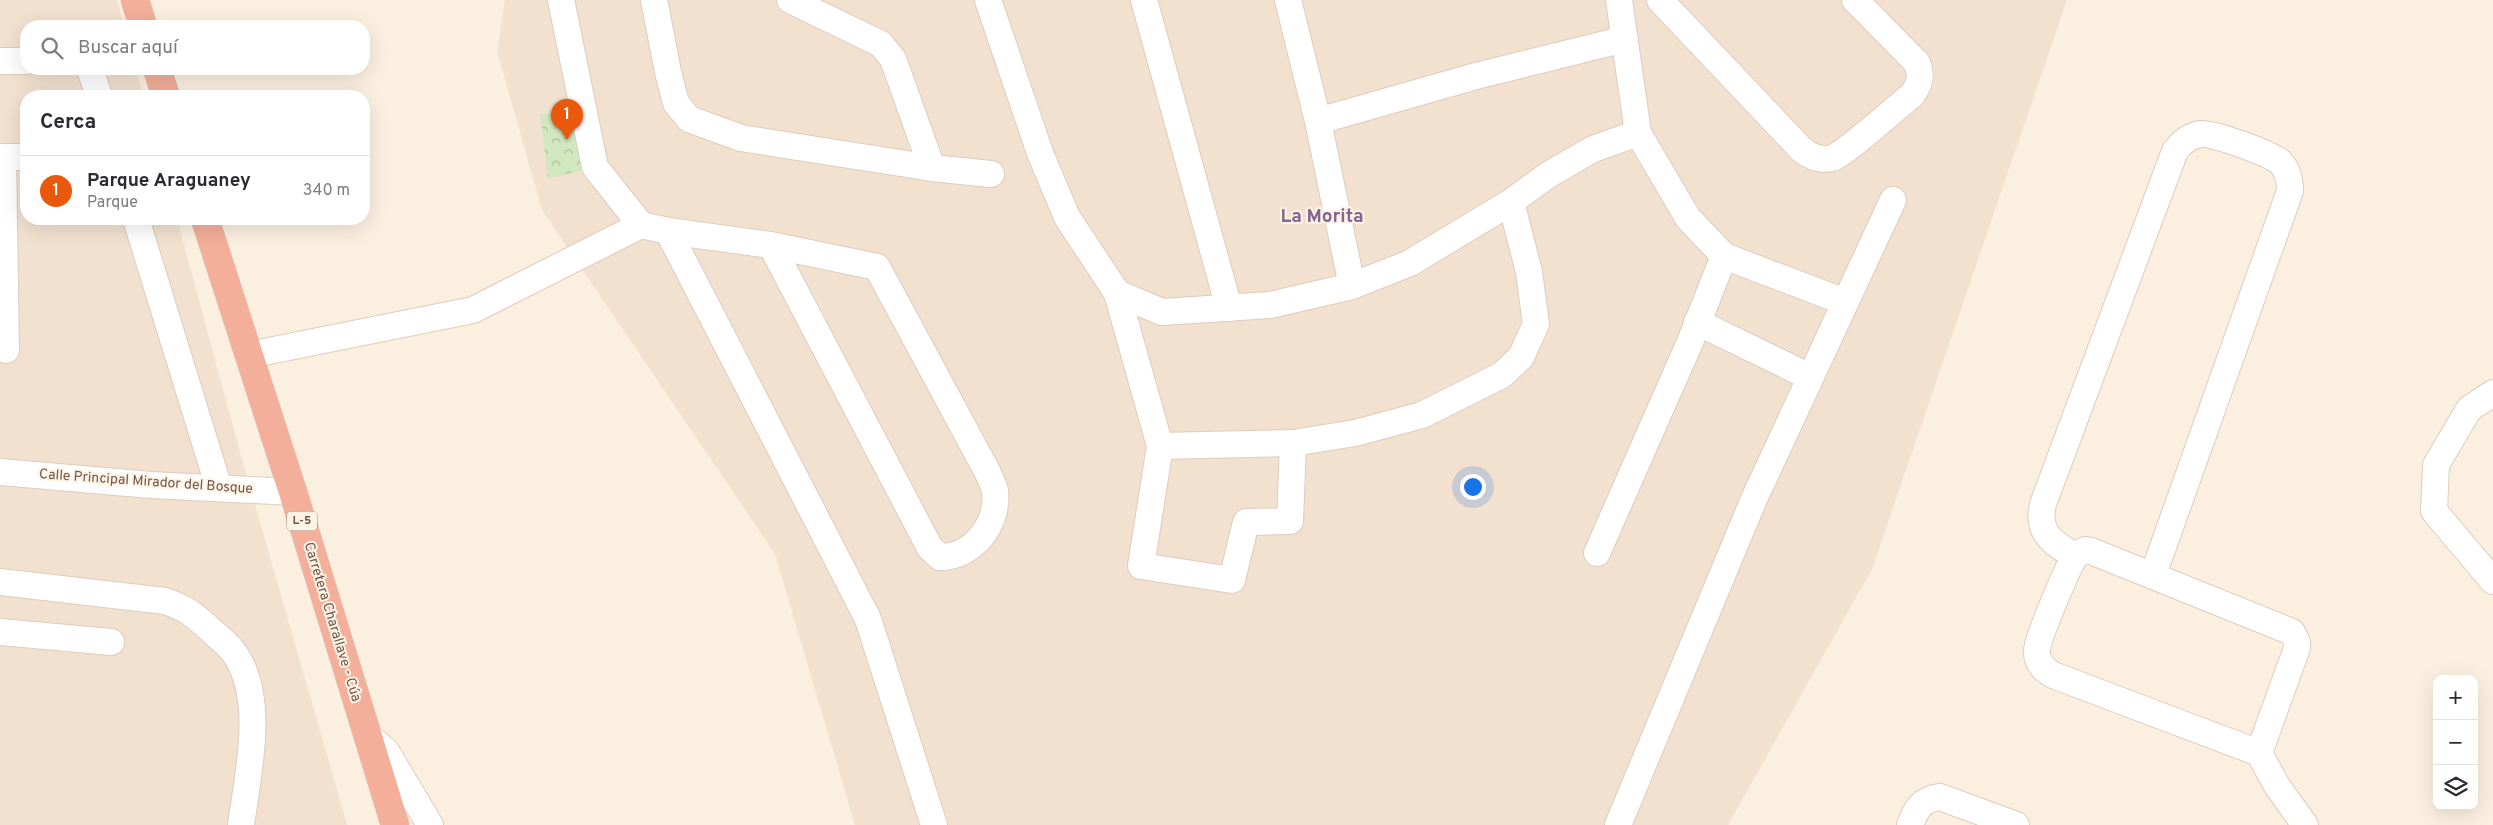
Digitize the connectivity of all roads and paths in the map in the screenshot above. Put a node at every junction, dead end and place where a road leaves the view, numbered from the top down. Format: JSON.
{"nodes":[{"id":1,"x":135,"y":0,"type":"edge"},
{"id":2,"x":561,"y":0,"type":"edge"},
{"id":3,"x":654,"y":0,"type":"edge"},
{"id":4,"x":790,"y":0,"type":"edge"},
{"id":5,"x":988,"y":0,"type":"edge"},
{"id":6,"x":1144,"y":0,"type":"edge"},
{"id":7,"x":1288,"y":0,"type":"edge"},
{"id":8,"x":1619,"y":0,"type":"edge"},
{"id":9,"x":1660,"y":0,"type":"edge"},
{"id":10,"x":1855,"y":0,"type":"edge"},
{"id":11,"x":142,"y":20,"type":"edge"},
{"id":12,"x":1625,"y":39,"type":"junction"},
{"id":13,"x":0,"y":61,"type":"edge"},
{"id":14,"x":20,"y":61,"type":"edge"},
{"id":15,"x":92,"y":75,"type":"edge"},
{"id":16,"x":159,"y":75,"type":"edge"},
{"id":17,"x":97,"y":90,"type":"edge"},
{"id":18,"x":164,"y":90,"type":"edge"},
{"id":19,"x":1318,"y":121,"type":"junction"},
{"id":20,"x":1638,"y":133,"type":"junction"},
{"id":21,"x":20,"y":157,"type":"edge"},
{"id":22,"x":932,"y":168,"type":"junction"},
{"id":23,"x":991,"y":174,"type":"dead end"},
{"id":24,"x":1893,"y":200,"type":"dead end"},
{"id":25,"x":1511,"y":202,"type":"junction"},
{"id":26,"x":138,"y":225,"type":"edge"},
{"id":27,"x":207,"y":225,"type":"edge"},
{"id":28,"x":641,"y":225,"type":"junction"},
{"id":29,"x":668,"y":231,"type":"junction"},
{"id":30,"x":771,"y":245,"type":"junction"},
{"id":31,"x":1724,"y":256,"type":"junction"},
{"id":32,"x":1352,"y":286,"type":"junction"},
{"id":33,"x":1117,"y":293,"type":"junction"},
{"id":34,"x":1845,"y":302,"type":"junction"},
{"id":35,"x":1229,"y":308,"type":"junction"},
{"id":36,"x":1698,"y":322,"type":"junction"},
{"id":37,"x":6,"y":350,"type":"dead end"},
{"id":38,"x":249,"y":355,"type":"junction"},
{"id":39,"x":1810,"y":377,"type":"junction"},
{"id":40,"x":2493,"y":393,"type":"edge"},
{"id":41,"x":1293,"y":443,"type":"junction"},
{"id":42,"x":1160,"y":446,"type":"junction"},
{"id":43,"x":0,"y":472,"type":"edge"},
{"id":44,"x":219,"y":488,"type":"junction"},
{"id":45,"x":292,"y":492,"type":"junction"},
{"id":46,"x":1597,"y":553,"type":"dead end"},
{"id":47,"x":2075,"y":556,"type":"junction"},
{"id":48,"x":2153,"y":575,"type":"junction"},
{"id":49,"x":0,"y":582,"type":"edge"},
{"id":50,"x":2493,"y":582,"type":"edge"},
{"id":51,"x":0,"y":632,"type":"edge"},
{"id":52,"x":111,"y":642,"type":"dead end"},
{"id":53,"x":367,"y":735,"type":"junction"},
{"id":54,"x":2259,"y":753,"type":"junction"},
{"id":55,"x":241,"y":825,"type":"edge"},
{"id":56,"x":395,"y":825,"type":"edge"},
{"id":57,"x":430,"y":825,"type":"edge"},
{"id":58,"x":934,"y":825,"type":"edge"},
{"id":59,"x":1618,"y":825,"type":"edge"},
{"id":60,"x":1910,"y":825,"type":"edge"},
{"id":61,"x":2016,"y":825,"type":"edge"},
{"id":62,"x":2305,"y":825,"type":"edge"}],
"edges":[{"from":1,"to":11,"type":"highway"},
{"from":2,"to":28,"type":"street"},
{"from":3,"to":22,"type":"street"},
{"from":4,"to":22,"type":"street"},
{"from":5,"to":33,"type":"street"},
{"from":6,"to":35,"type":"street"},
{"from":7,"to":19,"type":"street"},
{"from":8,"to":12,"type":"street"},
{"from":9,"to":10,"type":"street"},
{"from":12,"to":19,"type":"street"},
{"from":12,"to":20,"type":"street"},
{"from":13,"to":14,"type":"street"},
{"from":15,"to":17,"type":"street"},
{"from":16,"to":18,"type":"highway"},
{"from":19,"to":32,"type":"street"},
{"from":20,"to":25,"type":"street"},
{"from":20,"to":31,"type":"street"},
{"from":21,"to":37,"type":"street"},
{"from":22,"to":23,"type":"street"},
{"from":24,"to":34,"type":"street"},
{"from":25,"to":32,"type":"street"},
{"from":25,"to":41,"type":"street"},
{"from":26,"to":44,"type":"street"},
{"from":27,"to":38,"type":"highway","name":"Carretera Charallave - Cúa","number":"L-5"},
{"from":28,"to":29,"type":"street"},
{"from":28,"to":38,"type":"street"},
{"from":29,"to":30,"type":"street"},
{"from":29,"to":58,"type":"street"},
{"from":30,"to":30,"type":"street"},
{"from":31,"to":34,"type":"street"},
{"from":31,"to":36,"type":"street"},
{"from":32,"to":35,"type":"street"},
{"from":33,"to":35,"type":"street"},
{"from":33,"to":42,"type":"street"},
{"from":34,"to":39,"type":"street"},
{"from":36,"to":39,"type":"street"},
{"from":36,"to":46,"type":"street"},
{"from":38,"to":45,"type":"highway","name":"Carretera Charallave - Cúa","number":"L-5"},
{"from":39,"to":59,"type":"street"},
{"from":40,"to":50,"type":"street"},
{"from":41,"to":42,"type":"street"},
{"from":41,"to":42,"type":"street"},
{"from":43,"to":44,"type":"street","name":"Calle Principal Mirador del Bosque"},
{"from":44,"to":45,"type":"street","name":"Calle Principal Mirador del Bosque"},
{"from":45,"to":53,"type":"highway","name":"Carretera Charallave - Cúa","number":"L-5"},
{"from":47,"to":48,"type":"street"},
{"from":47,"to":48,"type":"street"},
{"from":47,"to":54,"type":"street"},
{"from":48,"to":54,"type":"street"},
{"from":49,"to":55,"type":"street"},
{"from":51,"to":52,"type":"street"},
{"from":53,"to":56,"type":"highway","name":"Carretera Charallave - Cúa","number":"L-5"},
{"from":53,"to":57,"type":"street"},
{"from":54,"to":62,"type":"street"},
{"from":60,"to":61,"type":"street"}]}
